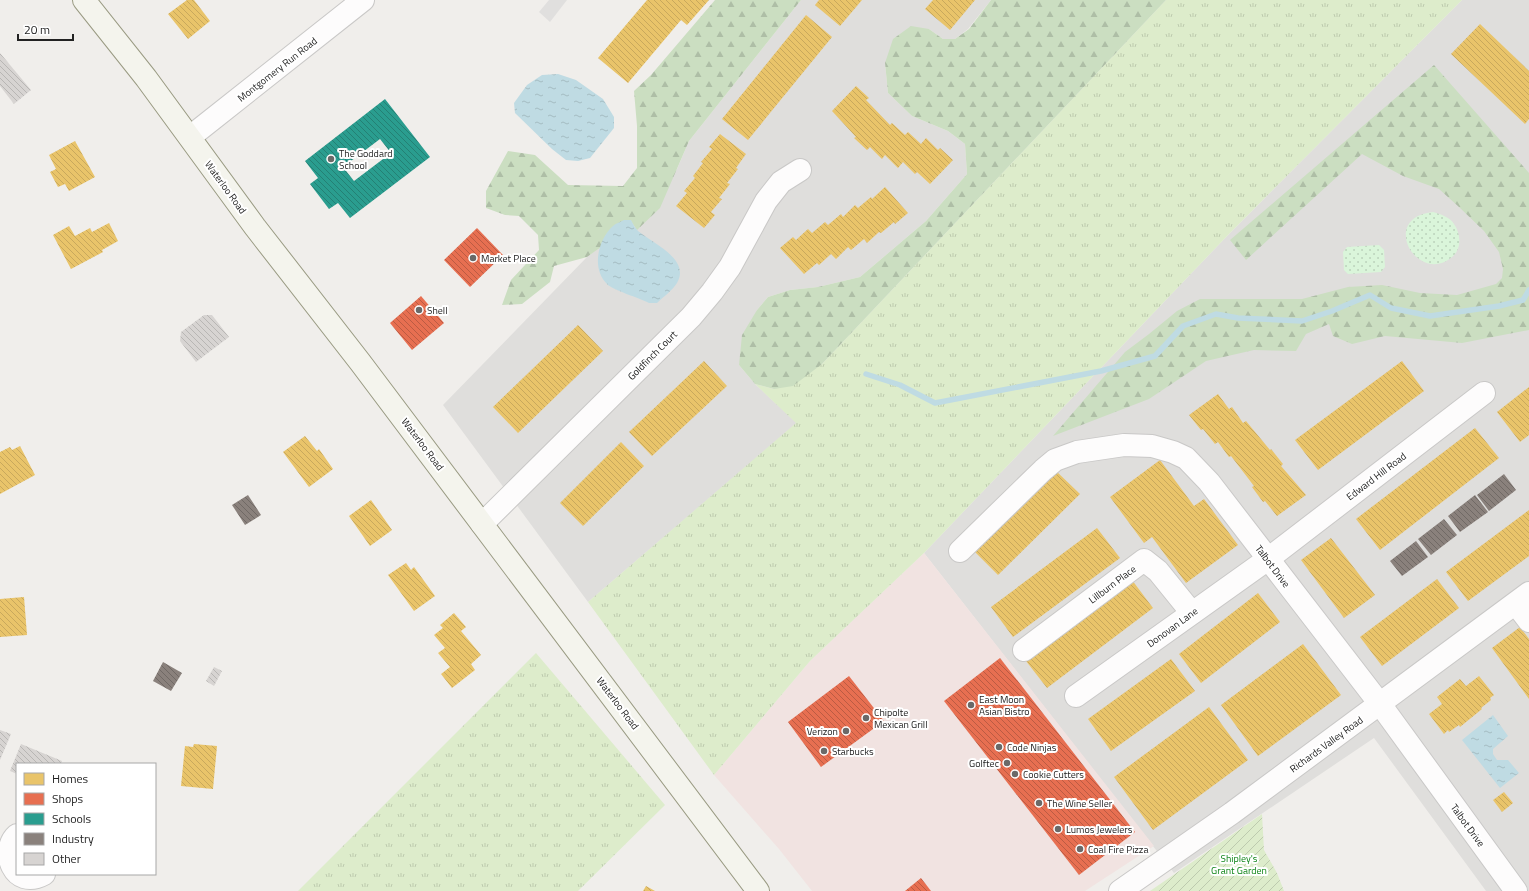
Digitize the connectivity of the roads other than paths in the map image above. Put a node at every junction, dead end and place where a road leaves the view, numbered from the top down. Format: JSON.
{"nodes":[{"id":1,"x":84,"y":0,"type":"edge"},
{"id":2,"x":363,"y":0,"type":"edge"},
{"id":3,"x":190,"y":137,"type":"junction"},
{"id":4,"x":800,"y":170,"type":"dead end"},
{"id":5,"x":1484,"y":393,"type":"dead end"},
{"id":6,"x":482,"y":524,"type":"junction"},
{"id":7,"x":960,"y":551,"type":"dead end"},
{"id":8,"x":1268,"y":559,"type":"junction"},
{"id":9,"x":1522,"y":598,"type":"edge"},
{"id":10,"x":1192,"y":613,"type":"junction"},
{"id":11,"x":1529,"y":621,"type":"edge"},
{"id":12,"x":1024,"y":650,"type":"dead end"},
{"id":13,"x":1076,"y":696,"type":"dead end"},
{"id":14,"x":1380,"y":704,"type":"junction"},
{"id":15,"x":8,"y":843,"type":"edge"},
{"id":16,"x":16,"y":874,"type":"edge"},
{"id":17,"x":18,"y":875,"type":"edge"},
{"id":18,"x":42,"y":875,"type":"edge"},
{"id":19,"x":758,"y":891,"type":"edge"},
{"id":20,"x":1120,"y":891,"type":"edge"},
{"id":21,"x":1516,"y":891,"type":"edge"}],
"edges":[{"from":1,"to":3,"type":"main road","name":"Waterloo Road"},
{"from":2,"to":3,"type":"street","name":"Montgomery Run Road"},
{"from":3,"to":6,"type":"main road","name":"Waterloo Road"},
{"from":4,"to":6,"type":"street","name":"Goldfinch Court"},
{"from":5,"to":8,"type":"street","name":"Edward Hill Road"},
{"from":6,"to":19,"type":"main road","name":"Waterloo Road"},
{"from":7,"to":8,"type":"street","name":"Talbot Drive"},
{"from":8,"to":10,"type":"street","name":"Donovan Lane"},
{"from":8,"to":14,"type":"street","name":"Talbot Drive"},
{"from":9,"to":11,"type":"street"},
{"from":9,"to":14,"type":"street","name":"Richards Valley Road"},
{"from":10,"to":12,"type":"street","name":"Lillburn Place"},
{"from":10,"to":13,"type":"street","name":"Donovan Lane"},
{"from":14,"to":20,"type":"street","name":"Richards Valley Road"},
{"from":14,"to":21,"type":"street","name":"Talbot Drive"},
{"from":15,"to":16,"type":"street"},
{"from":17,"to":18,"type":"street"}]}
